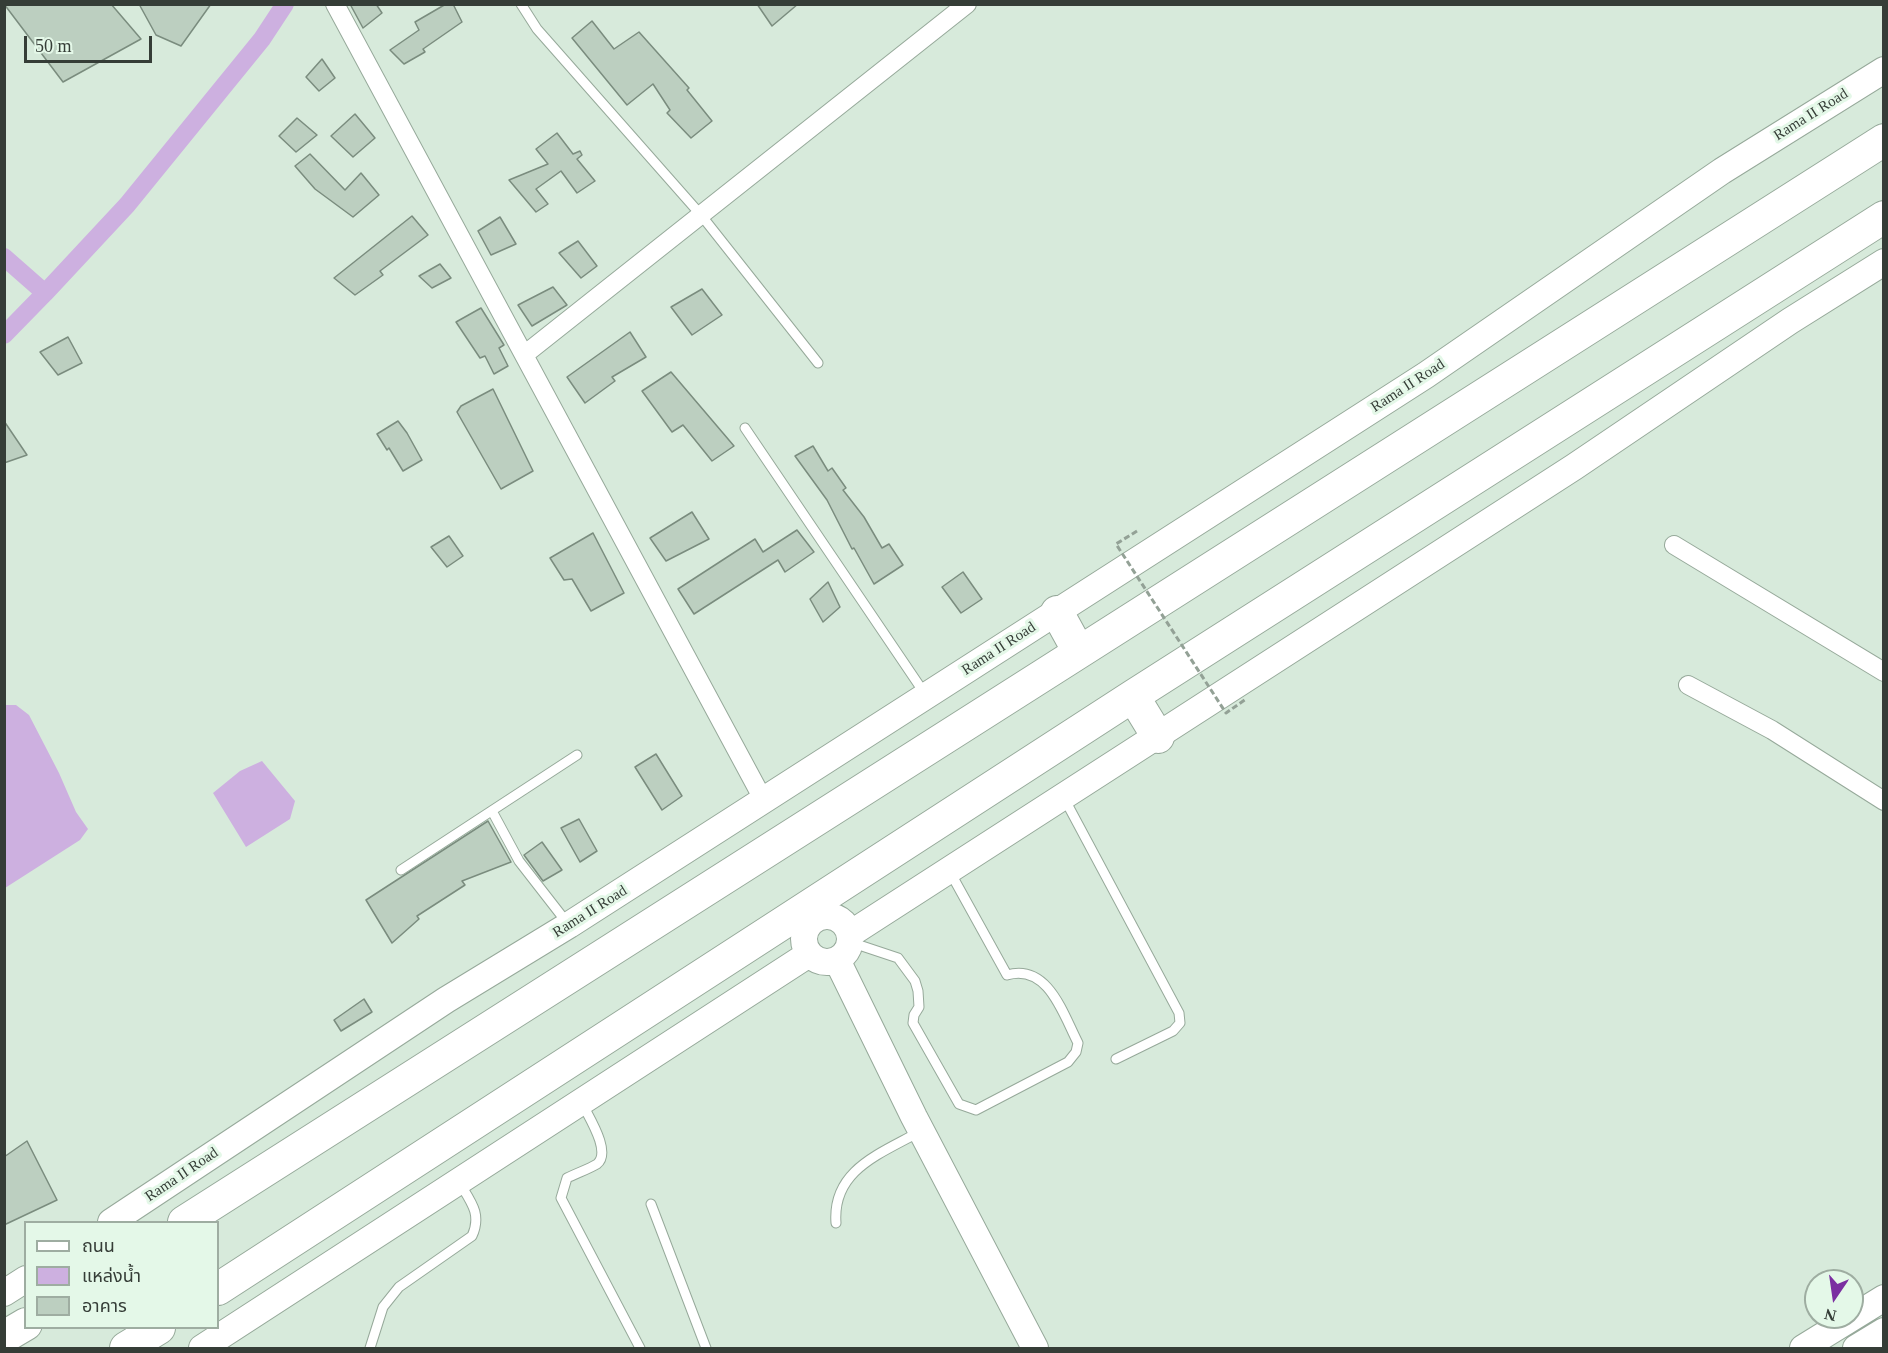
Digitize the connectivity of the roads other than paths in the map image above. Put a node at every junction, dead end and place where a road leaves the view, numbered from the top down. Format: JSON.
{"nodes":[{"id":1,"x":335,"y":4,"type":"edge"},
{"id":2,"x":521,"y":4,"type":"edge"},
{"id":3,"x":967,"y":4,"type":"edge"},
{"id":4,"x":1884,"y":70,"type":"edge"},
{"id":5,"x":1884,"y":140,"type":"edge"},
{"id":6,"x":701,"y":215,"type":"junction"},
{"id":7,"x":1884,"y":217,"type":"edge"},
{"id":8,"x":1884,"y":262,"type":"edge"},
{"id":9,"x":524,"y":355,"type":"junction"},
{"id":10,"x":818,"y":363,"type":"dead end"},
{"id":11,"x":745,"y":428,"type":"dead end"},
{"id":12,"x":1674,"y":545,"type":"dead end"},
{"id":13,"x":1057,"y":612,"type":"junction"},
{"id":14,"x":1079,"y":652,"type":"junction"},
{"id":15,"x":1884,"y":672,"type":"edge"},
{"id":16,"x":1688,"y":685,"type":"dead end"},
{"id":17,"x":927,"y":696,"type":"junction"},
{"id":18,"x":1133,"y":696,"type":"junction"},
{"id":19,"x":1158,"y":737,"type":"junction"},
{"id":20,"x":577,"y":755,"type":"dead end"},
{"id":21,"x":1064,"y":797,"type":"junction"},
{"id":22,"x":764,"y":801,"type":"junction"},
{"id":23,"x":1884,"y":801,"type":"edge"},
{"id":24,"x":492,"y":811,"type":"junction"},
{"id":25,"x":401,"y":870,"type":"dead end"},
{"id":26,"x":950,"y":872,"type":"junction"},
{"id":27,"x":570,"y":926,"type":"junction"},
{"id":28,"x":807,"y":930,"type":"junction"},
{"id":29,"x":846,"y":946,"type":"junction"},
{"id":30,"x":1116,"y":1059,"type":"dead end"},
{"id":31,"x":582,"y":1103,"type":"junction"},
{"id":32,"x":921,"y":1131,"type":"junction"},
{"id":33,"x":458,"y":1180,"type":"junction"},
{"id":34,"x":651,"y":1204,"type":"dead end"},
{"id":35,"x":113,"y":1221,"type":"edge"},
{"id":36,"x":186,"y":1221,"type":"edge"},
{"id":37,"x":836,"y":1223,"type":"dead end"},
{"id":38,"x":24,"y":1280,"type":"edge"},
{"id":39,"x":219,"y":1288,"type":"edge"},
{"id":40,"x":4,"y":1293,"type":"edge"},
{"id":41,"x":1884,"y":1298,"type":"edge"},
{"id":42,"x":24,"y":1325,"type":"edge"},
{"id":43,"x":157,"y":1329,"type":"edge"},
{"id":44,"x":1884,"y":1331,"type":"edge"},
{"id":45,"x":4,"y":1337,"type":"edge"},
{"id":46,"x":126,"y":1348,"type":"edge"},
{"id":47,"x":202,"y":1348,"type":"edge"},
{"id":48,"x":370,"y":1348,"type":"edge"},
{"id":49,"x":640,"y":1348,"type":"edge"},
{"id":50,"x":706,"y":1348,"type":"edge"},
{"id":51,"x":1035,"y":1348,"type":"edge"},
{"id":52,"x":1803,"y":1348,"type":"edge"},
{"id":53,"x":1856,"y":1348,"type":"edge"}],
"edges":[{"from":1,"to":9,"type":"street"},
{"from":2,"to":6,"type":"lane"},
{"from":3,"to":6,"type":"street"},
{"from":4,"to":13,"type":"main road","name":"Rama II Road"},
{"from":5,"to":14,"type":"highway"},
{"from":6,"to":9,"type":"street"},
{"from":6,"to":10,"type":"lane"},
{"from":7,"to":18,"type":"highway"},
{"from":8,"to":19,"type":"main road"},
{"from":9,"to":22,"type":"street"},
{"from":11,"to":17,"type":"lane"},
{"from":12,"to":15,"type":"street"},
{"from":13,"to":14,"type":"highway"},
{"from":13,"to":17,"type":"main road","name":"Rama II Road"},
{"from":14,"to":36,"type":"highway"},
{"from":16,"to":23,"type":"street"},
{"from":17,"to":22,"type":"main road","name":"Rama II Road"},
{"from":18,"to":19,"type":"highway"},
{"from":18,"to":28,"type":"highway"},
{"from":19,"to":21,"type":"main road"},
{"from":20,"to":24,"type":"lane"},
{"from":21,"to":26,"type":"main road"},
{"from":21,"to":30,"type":"lane"},
{"from":22,"to":27,"type":"main road","name":"Rama II Road"},
{"from":24,"to":25,"type":"lane"},
{"from":24,"to":27,"type":"lane"},
{"from":26,"to":29,"type":"main road"},
{"from":26,"to":29,"type":"lane"},
{"from":27,"to":35,"type":"main road","name":"Rama II Road"},
{"from":28,"to":29,"type":"main road"},
{"from":28,"to":29,"type":"main road"},
{"from":28,"to":31,"type":"main road"},
{"from":28,"to":39,"type":"highway"},
{"from":29,"to":32,"type":"main road"},
{"from":31,"to":33,"type":"main road"},
{"from":31,"to":49,"type":"lane"},
{"from":32,"to":37,"type":"lane"},
{"from":32,"to":51,"type":"main road"},
{"from":33,"to":47,"type":"main road"},
{"from":33,"to":48,"type":"lane"},
{"from":34,"to":50,"type":"lane"},
{"from":38,"to":40,"type":"main road"},
{"from":41,"to":52,"type":"main road"},
{"from":42,"to":45,"type":"highway"},
{"from":43,"to":46,"type":"highway"},
{"from":44,"to":53,"type":"main road"}]}
